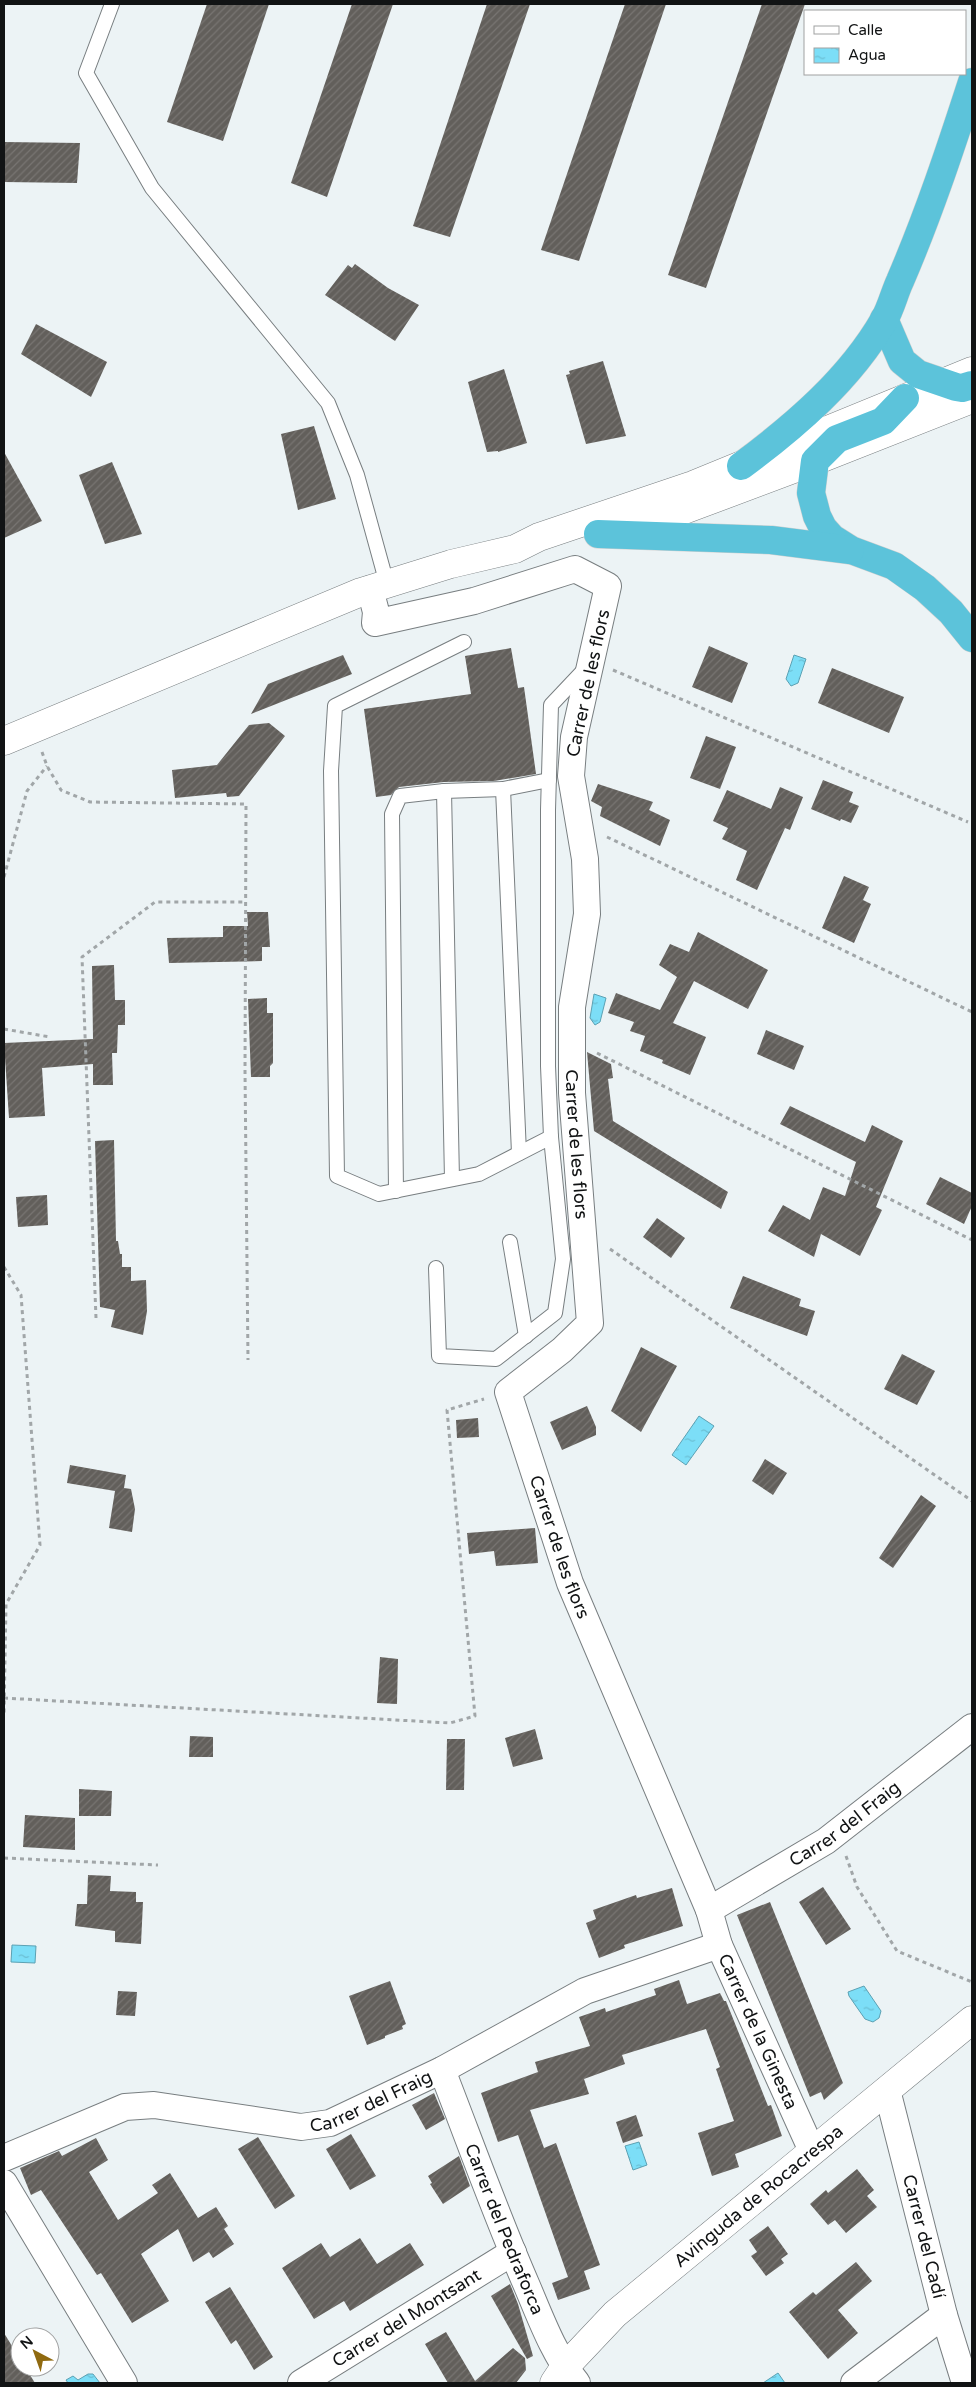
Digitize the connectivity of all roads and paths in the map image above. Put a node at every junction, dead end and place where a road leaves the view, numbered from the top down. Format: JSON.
{"nodes":[{"id":1,"x":112,"y":4,"type":"edge"},
{"id":2,"x":972,"y":82,"type":"edge"},
{"id":3,"x":884,"y":319,"type":"junction"},
{"id":4,"x":972,"y":371,"type":"edge"},
{"id":5,"x":943,"y":383,"type":"junction"},
{"id":6,"x":972,"y":385,"type":"edge"},
{"id":7,"x":905,"y":398,"type":"junction"},
{"id":8,"x":972,"y":399,"type":"edge"},
{"id":9,"x":815,"y":461,"type":"junction"},
{"id":10,"x":741,"y":466,"type":"junction"},
{"id":11,"x":598,"y":534,"type":"junction"},
{"id":12,"x":515,"y":549,"type":"junction"},
{"id":13,"x":852,"y":550,"type":"junction"},
{"id":14,"x":378,"y":586,"type":"junction"},
{"id":15,"x":972,"y":638,"type":"edge"},
{"id":16,"x":464,"y":642,"type":"dead end"},
{"id":17,"x":592,"y":661,"type":"junction"},
{"id":18,"x":35,"y":727,"type":"junction"},
{"id":19,"x":4,"y":742,"type":"edge"},
{"id":20,"x":47,"y":766,"type":"junction"},
{"id":21,"x":549,"y":780,"type":"junction"},
{"id":22,"x":503,"y":789,"type":"junction"},
{"id":23,"x":444,"y":791,"type":"junction"},
{"id":24,"x":968,"y":822,"type":"dead end"},
{"id":25,"x":579,"y":824,"type":"junction"},
{"id":26,"x":4,"y":877,"type":"edge"},
{"id":27,"x":246,"y":902,"type":"junction"},
{"id":28,"x":972,"y":1012,"type":"edge"},
{"id":29,"x":4,"y":1029,"type":"edge"},
{"id":30,"x":50,"y":1037,"type":"dead end"},
{"id":31,"x":572,"y":1040,"type":"junction"},
{"id":32,"x":550,"y":1137,"type":"junction"},
{"id":33,"x":519,"y":1153,"type":"junction"},
{"id":34,"x":452,"y":1179,"type":"junction"},
{"id":35,"x":396,"y":1191,"type":"junction"},
{"id":36,"x":583,"y":1230,"type":"junction"},
{"id":37,"x":972,"y":1240,"type":"edge"},
{"id":38,"x":510,"y":1242,"type":"dead end"},
{"id":39,"x":4,"y":1267,"type":"edge"},
{"id":40,"x":436,"y":1268,"type":"dead end"},
{"id":41,"x":96,"y":1318,"type":"dead end"},
{"id":42,"x":526,"y":1336,"type":"junction"},
{"id":43,"x":248,"y":1360,"type":"dead end"},
{"id":44,"x":508,"y":1392,"type":"junction"},
{"id":45,"x":972,"y":1501,"type":"edge"},
{"id":46,"x":4,"y":1698,"type":"edge"},
{"id":47,"x":4,"y":1716,"type":"edge"},
{"id":48,"x":972,"y":1727,"type":"edge"},
{"id":49,"x":837,"y":1832,"type":"junction"},
{"id":50,"x":4,"y":1858,"type":"edge"},
{"id":51,"x":158,"y":1865,"type":"dead end"},
{"id":52,"x":709,"y":1910,"type":"junction"},
{"id":53,"x":719,"y":1945,"type":"junction"},
{"id":54,"x":972,"y":1982,"type":"edge"},
{"id":55,"x":972,"y":2020,"type":"edge"},
{"id":56,"x":442,"y":2070,"type":"junction"},
{"id":57,"x":887,"y":2090,"type":"junction"},
{"id":58,"x":812,"y":2151,"type":"junction"},
{"id":59,"x":4,"y":2158,"type":"edge"},
{"id":60,"x":4,"y":2183,"type":"edge"},
{"id":61,"x":512,"y":2252,"type":"junction"},
{"id":62,"x":944,"y":2315,"type":"junction"},
{"id":63,"x":565,"y":2378,"type":"edge"},
{"id":64,"x":124,"y":2383,"type":"edge"},
{"id":65,"x":301,"y":2383,"type":"edge"},
{"id":66,"x":854,"y":2383,"type":"edge"},
{"id":67,"x":965,"y":2383,"type":"edge"}],
"edges":[{"from":1,"to":14,"type":"lane"},
{"from":2,"to":3,"type":"highway"},
{"from":3,"to":5,"type":"highway"},
{"from":3,"to":10,"type":"highway"},
{"from":4,"to":5,"type":"street"},
{"from":5,"to":6,"type":"highway"},
{"from":5,"to":7,"type":"street"},
{"from":7,"to":9,"type":"highway"},
{"from":7,"to":10,"type":"street"},
{"from":8,"to":9,"type":"street"},
{"from":9,"to":11,"type":"street"},
{"from":9,"to":13,"type":"highway"},
{"from":10,"to":12,"type":"street"},
{"from":11,"to":12,"type":"street"},
{"from":11,"to":13,"type":"highway"},
{"from":12,"to":14,"type":"street"},
{"from":13,"to":15,"type":"highway"},
{"from":14,"to":17,"type":"street","name":"Carrer de les flors"},
{"from":14,"to":18,"type":"street"},
{"from":16,"to":35,"type":"lane"},
{"from":17,"to":21,"type":"lane"},
{"from":17,"to":24,"type":"path"},
{"from":17,"to":25,"type":"street","name":"Carrer de les flors"},
{"from":18,"to":19,"type":"street"},
{"from":18,"to":20,"type":"path"},
{"from":20,"to":26,"type":"path"},
{"from":20,"to":27,"type":"path"},
{"from":21,"to":22,"type":"lane"},
{"from":21,"to":32,"type":"lane"},
{"from":22,"to":23,"type":"lane"},
{"from":22,"to":33,"type":"lane"},
{"from":23,"to":34,"type":"lane"},
{"from":23,"to":35,"type":"lane"},
{"from":25,"to":28,"type":"path"},
{"from":25,"to":31,"type":"street","name":"Carrer de les flors"},
{"from":27,"to":41,"type":"path"},
{"from":27,"to":43,"type":"path"},
{"from":29,"to":30,"type":"path"},
{"from":31,"to":36,"type":"street","name":"Carrer de les flors"},
{"from":31,"to":37,"type":"path"},
{"from":32,"to":33,"type":"lane"},
{"from":32,"to":42,"type":"lane"},
{"from":33,"to":34,"type":"lane"},
{"from":34,"to":35,"type":"lane"},
{"from":36,"to":44,"type":"street","name":"Carrer de les flors"},
{"from":36,"to":45,"type":"path"},
{"from":38,"to":42,"type":"lane"},
{"from":39,"to":46,"type":"path"},
{"from":40,"to":42,"type":"lane"},
{"from":44,"to":46,"type":"path"},
{"from":44,"to":52,"type":"street","name":"Carrer de les flors"},
{"from":46,"to":47,"type":"path"},
{"from":48,"to":49,"type":"street","name":"Carrer del Fraig"},
{"from":49,"to":52,"type":"street","name":"Carrer del Fraig"},
{"from":49,"to":54,"type":"path"},
{"from":50,"to":51,"type":"path"},
{"from":52,"to":53,"type":"street","name":"Carrer de la Ginesta"},
{"from":53,"to":56,"type":"street","name":"Carrer del Fraig"},
{"from":53,"to":58,"type":"street","name":"Carrer de la Ginesta"},
{"from":55,"to":57,"type":"street","name":"Avinguda de Rocacrespa"},
{"from":56,"to":59,"type":"street","name":"Carrer del Fraig"},
{"from":56,"to":61,"type":"street","name":"Carrer del Pedraforca"},
{"from":57,"to":58,"type":"street","name":"Avinguda de Rocacrespa"},
{"from":57,"to":62,"type":"street","name":"Carrer del Cadí"},
{"from":58,"to":63,"type":"street","name":"Avinguda de Rocacrespa"},
{"from":60,"to":64,"type":"street"},
{"from":61,"to":63,"type":"street","name":"Carrer del Pedraforca"},
{"from":61,"to":65,"type":"street","name":"Carrer del Montsant"},
{"from":62,"to":66,"type":"street"},
{"from":62,"to":67,"type":"street","name":"Carrer del Cadí"}]}
